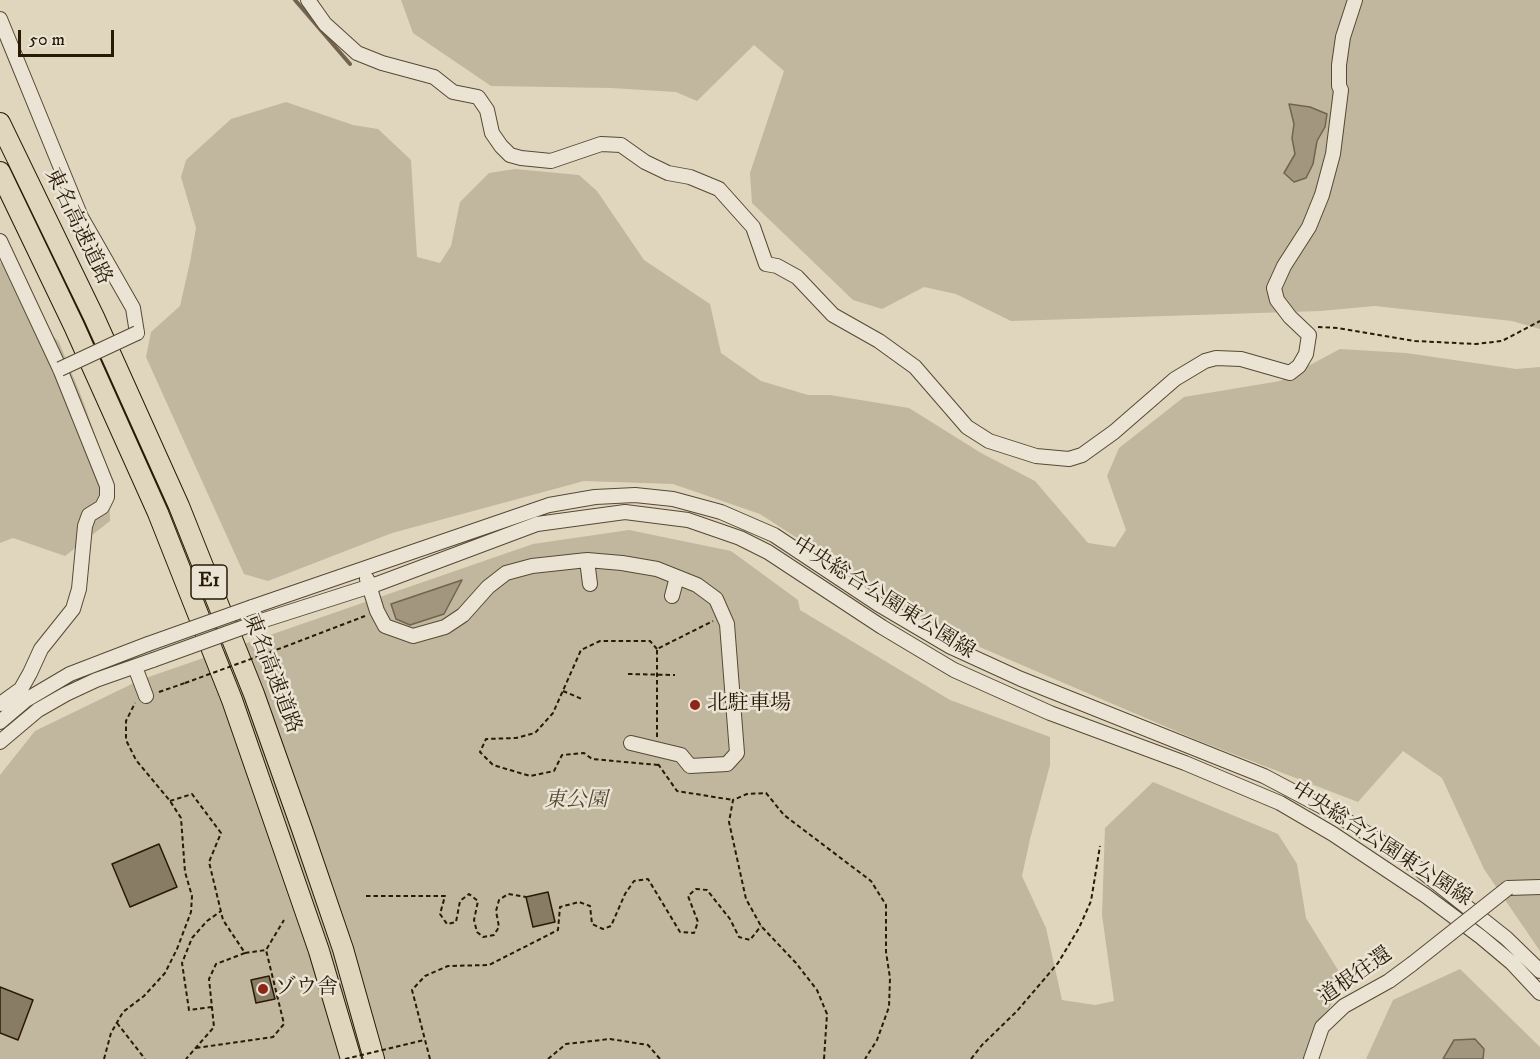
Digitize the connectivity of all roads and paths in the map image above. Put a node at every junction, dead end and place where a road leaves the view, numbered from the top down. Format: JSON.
{"nodes":[{"id":1,"x":308,"y":0,"type":"edge"},
{"id":2,"x":1355,"y":0,"type":"edge"},
{"id":3,"x":0,"y":19,"type":"edge"},
{"id":4,"x":0,"y":123,"type":"edge"},
{"id":5,"x":0,"y":172,"type":"edge"},
{"id":6,"x":0,"y":242,"type":"edge"},
{"id":7,"x":1540,"y":321,"type":"edge"},
{"id":8,"x":1300,"y":326,"type":"junction"},
{"id":9,"x":60,"y":369,"type":"junction"},
{"id":10,"x":587,"y":560,"type":"junction"},
{"id":11,"x":363,"y":569,"type":"junction"},
{"id":12,"x":677,"y":577,"type":"junction"},
{"id":13,"x":590,"y":584,"type":"dead end"},
{"id":14,"x":369,"y":586,"type":"junction"},
{"id":15,"x":672,"y":596,"type":"dead end"},
{"id":16,"x":377,"y":611,"type":"junction"},
{"id":17,"x":723,"y":615,"type":"junction"},
{"id":18,"x":657,"y":649,"type":"junction"},
{"id":19,"x":135,"y":667,"type":"junction"},
{"id":20,"x":628,"y":674,"type":"dead end"},
{"id":21,"x":657,"y":675,"type":"junction"},
{"id":22,"x":675,"y":675,"type":"dead end"},
{"id":23,"x":563,"y":691,"type":"junction"},
{"id":24,"x":146,"y":696,"type":"junction"},
{"id":25,"x":582,"y":699,"type":"dead end"},
{"id":26,"x":0,"y":704,"type":"edge"},
{"id":27,"x":0,"y":722,"type":"edge"},
{"id":28,"x":0,"y":742,"type":"edge"},
{"id":29,"x":631,"y":743,"type":"dead end"},
{"id":30,"x":657,"y":749,"type":"junction"},
{"id":31,"x":658,"y":765,"type":"junction"},
{"id":32,"x":733,"y":800,"type":"junction"},
{"id":33,"x":170,"y":801,"type":"junction"},
{"id":34,"x":1100,"y":846,"type":"dead end"},
{"id":35,"x":1540,"y":887,"type":"edge"},
{"id":36,"x":366,"y":896,"type":"dead end"},
{"id":37,"x":526,"y":897,"type":"dead end"},
{"id":38,"x":221,"y":911,"type":"junction"},
{"id":39,"x":284,"y":920,"type":"dead end"},
{"id":40,"x":761,"y":926,"type":"junction"},
{"id":41,"x":266,"y":950,"type":"junction"},
{"id":42,"x":245,"y":953,"type":"junction"},
{"id":43,"x":1540,"y":971,"type":"edge"},
{"id":44,"x":1540,"y":993,"type":"edge"},
{"id":45,"x":212,"y":1006,"type":"junction"},
{"id":46,"x":117,"y":1023,"type":"junction"},
{"id":47,"x":424,"y":1040,"type":"junction"},
{"id":48,"x":195,"y":1048,"type":"junction"},
{"id":49,"x":104,"y":1059,"type":"edge"},
{"id":50,"x":145,"y":1059,"type":"edge"},
{"id":51,"x":186,"y":1059,"type":"edge"},
{"id":52,"x":345,"y":1059,"type":"edge"},
{"id":53,"x":351,"y":1059,"type":"edge"},
{"id":54,"x":374,"y":1059,"type":"edge"},
{"id":55,"x":430,"y":1059,"type":"edge"},
{"id":56,"x":548,"y":1059,"type":"edge"},
{"id":57,"x":660,"y":1059,"type":"edge"},
{"id":58,"x":824,"y":1059,"type":"edge"},
{"id":59,"x":865,"y":1059,"type":"edge"},
{"id":60,"x":971,"y":1059,"type":"edge"},
{"id":61,"x":1311,"y":1059,"type":"edge"}],
"edges":[{"from":1,"to":8,"type":"street"},
{"from":2,"to":8,"type":"street"},
{"from":3,"to":9,"type":"street","bridge":true},
{"from":4,"to":54,"type":"highway","name":"東名高速道路","number":"E1"},
{"from":5,"to":53,"type":"highway","number":"E1"},
{"from":6,"to":9,"type":"street"},
{"from":7,"to":8,"type":"path"},
{"from":9,"to":26,"type":"street"},
{"from":10,"to":12,"type":"street"},
{"from":10,"to":13,"type":"street"},
{"from":10,"to":16,"type":"street"},
{"from":11,"to":14,"type":"street"},
{"from":11,"to":27,"type":"street","bridge":true},
{"from":11,"to":43,"type":"street"},
{"from":12,"to":15,"type":"street"},
{"from":12,"to":17,"type":"street"},
{"from":14,"to":16,"type":"street"},
{"from":14,"to":19,"type":"street","name":"中央総合公園東公園線","bridge":true},
{"from":14,"to":44,"type":"street","name":"中央総合公園東公園線"},
{"from":16,"to":24,"type":"path","bridge":true},
{"from":17,"to":18,"type":"path"},
{"from":17,"to":30,"type":"street"},
{"from":18,"to":21,"type":"path"},
{"from":18,"to":23,"type":"path"},
{"from":19,"to":24,"type":"street"},
{"from":19,"to":28,"type":"street"},
{"from":20,"to":21,"type":"path"},
{"from":21,"to":22,"type":"path"},
{"from":21,"to":30,"type":"path"},
{"from":23,"to":25,"type":"path"},
{"from":23,"to":31,"type":"path"},
{"from":24,"to":33,"type":"path"},
{"from":29,"to":30,"type":"street"},
{"from":30,"to":31,"type":"path"},
{"from":31,"to":32,"type":"path"},
{"from":32,"to":40,"type":"path"},
{"from":32,"to":59,"type":"path"},
{"from":33,"to":38,"type":"path"},
{"from":33,"to":46,"type":"path"},
{"from":34,"to":60,"type":"path"},
{"from":35,"to":61,"type":"street","name":"道根往還","bridge":true},
{"from":36,"to":37,"type":"path"},
{"from":38,"to":42,"type":"path"},
{"from":38,"to":45,"type":"path"},
{"from":39,"to":41,"type":"path"},
{"from":40,"to":47,"type":"path"},
{"from":40,"to":58,"type":"path"},
{"from":41,"to":42,"type":"path"},
{"from":41,"to":48,"type":"path"},
{"from":42,"to":45,"type":"path"},
{"from":45,"to":48,"type":"path"},
{"from":46,"to":49,"type":"path"},
{"from":46,"to":50,"type":"path"},
{"from":47,"to":52,"type":"path","bridge":true},
{"from":47,"to":55,"type":"path"},
{"from":48,"to":51,"type":"path"},
{"from":56,"to":57,"type":"path"}]}
